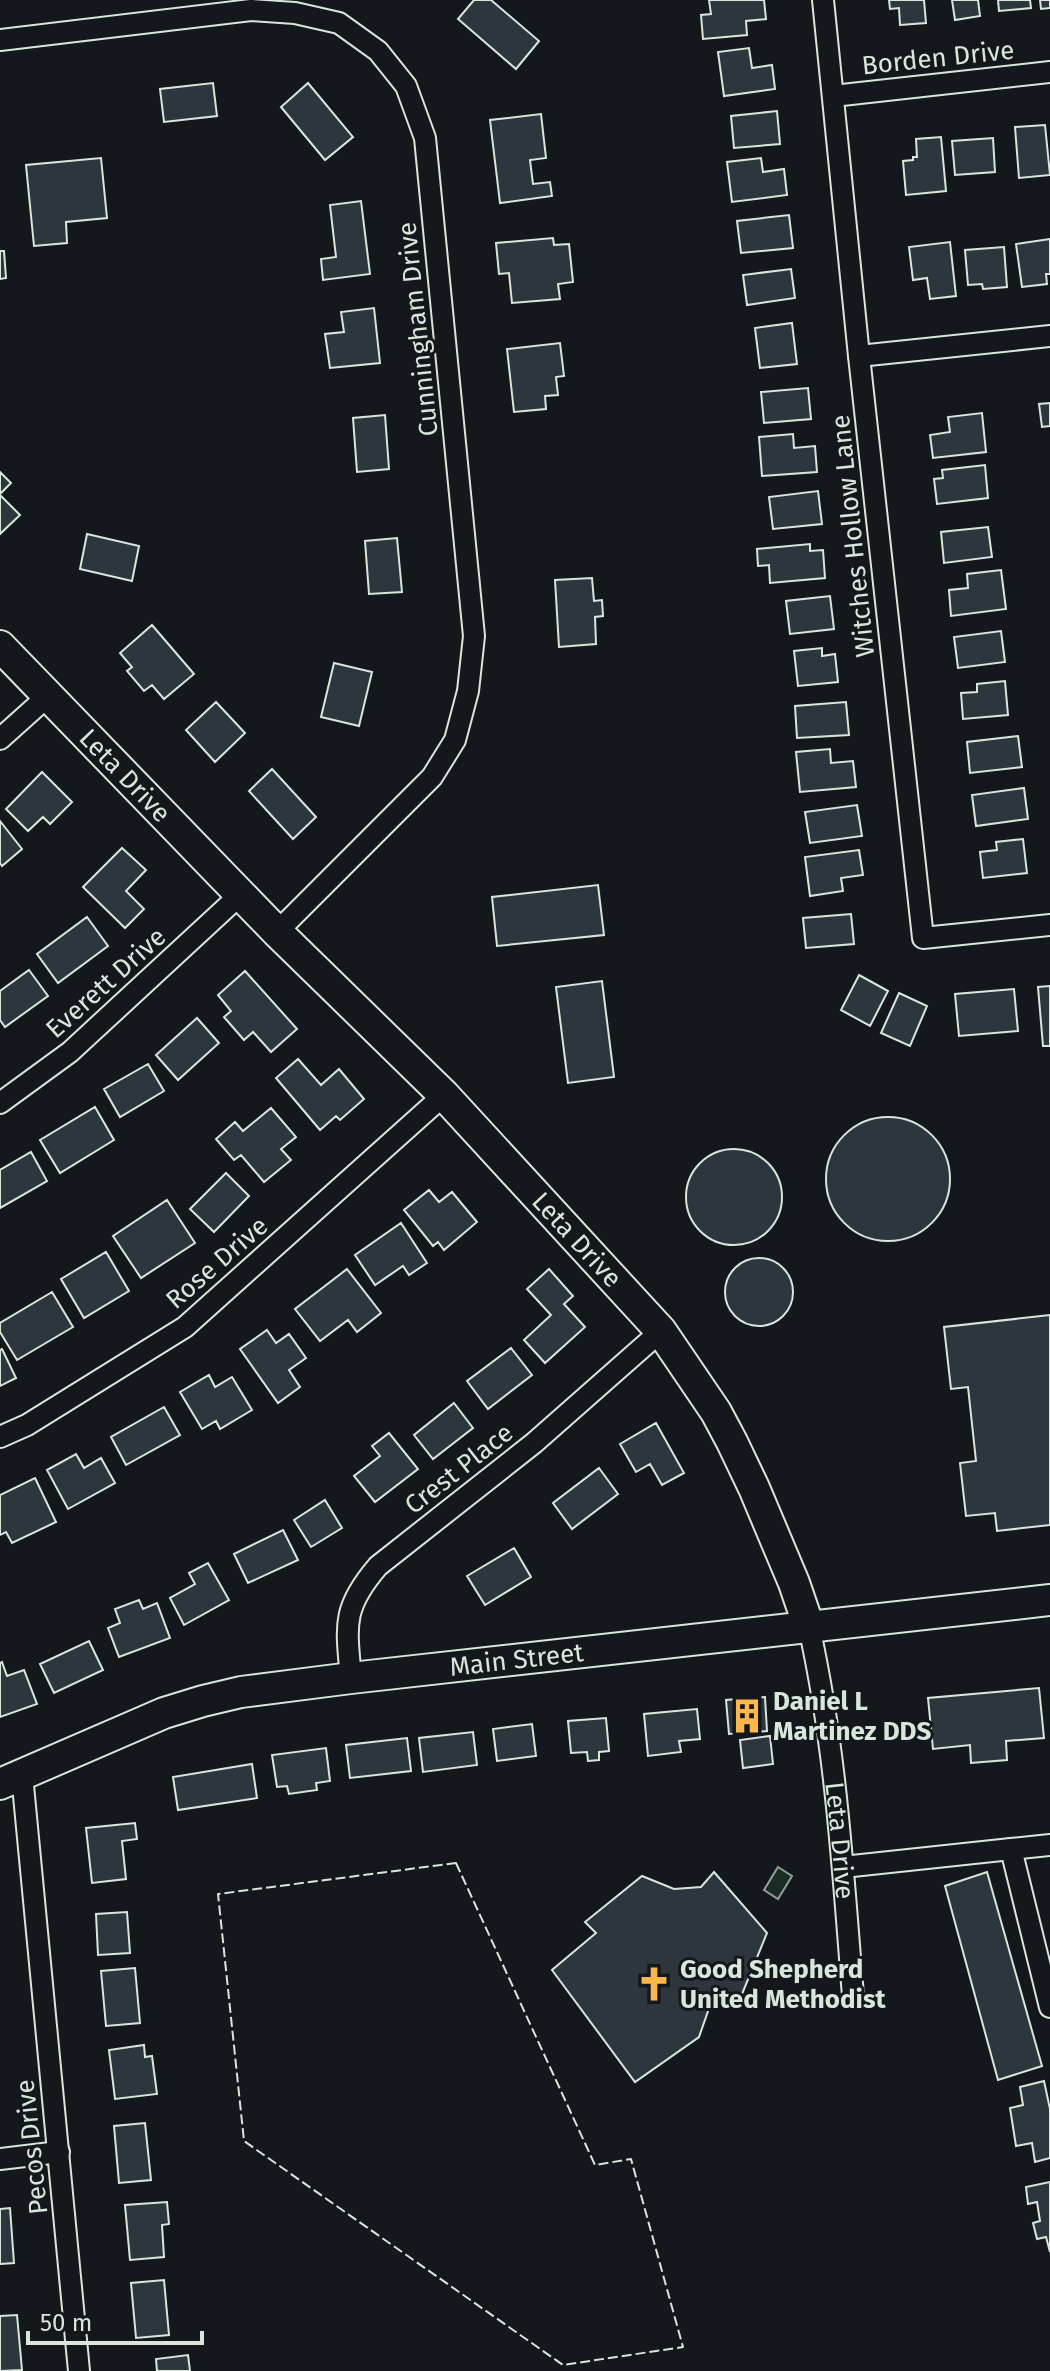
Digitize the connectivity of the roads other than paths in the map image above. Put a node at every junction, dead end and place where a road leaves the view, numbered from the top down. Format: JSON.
{"nodes":[{"id":1,"x":823,"y":0,"type":"edge"},
{"id":2,"x":0,"y":40,"type":"edge"},
{"id":3,"x":1050,"y":72,"type":"edge"},
{"id":4,"x":833,"y":96,"type":"junction"},
{"id":5,"x":1050,"y":336,"type":"edge"},
{"id":6,"x":859,"y":356,"type":"junction"},
{"id":7,"x":0,"y":646,"type":"edge"},
{"id":8,"x":49,"y":695,"type":"junction"},
{"id":9,"x":0,"y":739,"type":"edge"},
{"id":10,"x":241,"y":894,"type":"junction"},
{"id":11,"x":1050,"y":925,"type":"edge"},
{"id":12,"x":277,"y":932,"type":"junction"},
{"id":13,"x":444,"y":1095,"type":"junction"},
{"id":14,"x":0,"y":1103,"type":"edge"},
{"id":15,"x":661,"y":1331,"type":"junction"},
{"id":16,"x":0,"y":1437,"type":"edge"},
{"id":17,"x":1050,"y":1600,"type":"edge"},
{"id":18,"x":809,"y":1627,"type":"junction"},
{"id":19,"x":351,"y":1678,"type":"junction"},
{"id":20,"x":11,"y":1779,"type":"edge"},
{"id":21,"x":1050,"y":1845,"type":"edge"},
{"id":22,"x":1011,"y":1849,"type":"junction"},
{"id":23,"x":843,"y":1867,"type":"junction"},
{"id":24,"x":853,"y":1996,"type":"dead end"},
{"id":25,"x":1050,"y":2007,"type":"edge"},
{"id":26,"x":59,"y":2152,"type":"junction"},
{"id":27,"x":0,"y":2159,"type":"edge"},
{"id":28,"x":79,"y":2371,"type":"edge"}],
"edges":[{"from":1,"to":4,"type":"street","name":"Witches Hollow Lane"},
{"from":2,"to":12,"type":"street","name":"Cunningham Drive"},
{"from":3,"to":4,"type":"street","name":"Borden Drive"},
{"from":4,"to":6,"type":"street","name":"Witches Hollow Lane"},
{"from":5,"to":6,"type":"street"},
{"from":6,"to":11,"type":"street","name":"Witches Hollow Lane"},
{"from":7,"to":8,"type":"street","name":"Leta Drive"},
{"from":8,"to":9,"type":"street"},
{"from":8,"to":10,"type":"street","name":"Leta Drive"},
{"from":10,"to":12,"type":"street","name":"Leta Drive"},
{"from":10,"to":14,"type":"street","name":"Everett Drive"},
{"from":12,"to":13,"type":"street","name":"Leta Drive"},
{"from":13,"to":15,"type":"street","name":"Leta Drive"},
{"from":13,"to":16,"type":"street","name":"Rose Drive"},
{"from":15,"to":18,"type":"street","name":"Leta Drive"},
{"from":15,"to":19,"type":"street","name":"Crest Place"},
{"from":17,"to":18,"type":"street","name":"Main Street"},
{"from":18,"to":19,"type":"street","name":"Main Street"},
{"from":18,"to":23,"type":"street","name":"Leta Drive"},
{"from":19,"to":20,"type":"street","name":"Main Street"},
{"from":20,"to":26,"type":"street","name":"Pecos Drive"},
{"from":21,"to":22,"type":"street"},
{"from":22,"to":23,"type":"street"},
{"from":22,"to":25,"type":"street"},
{"from":23,"to":24,"type":"street","name":"Leta Drive"},
{"from":26,"to":27,"type":"street"},
{"from":26,"to":28,"type":"street","name":"Pecos Drive"}]}
